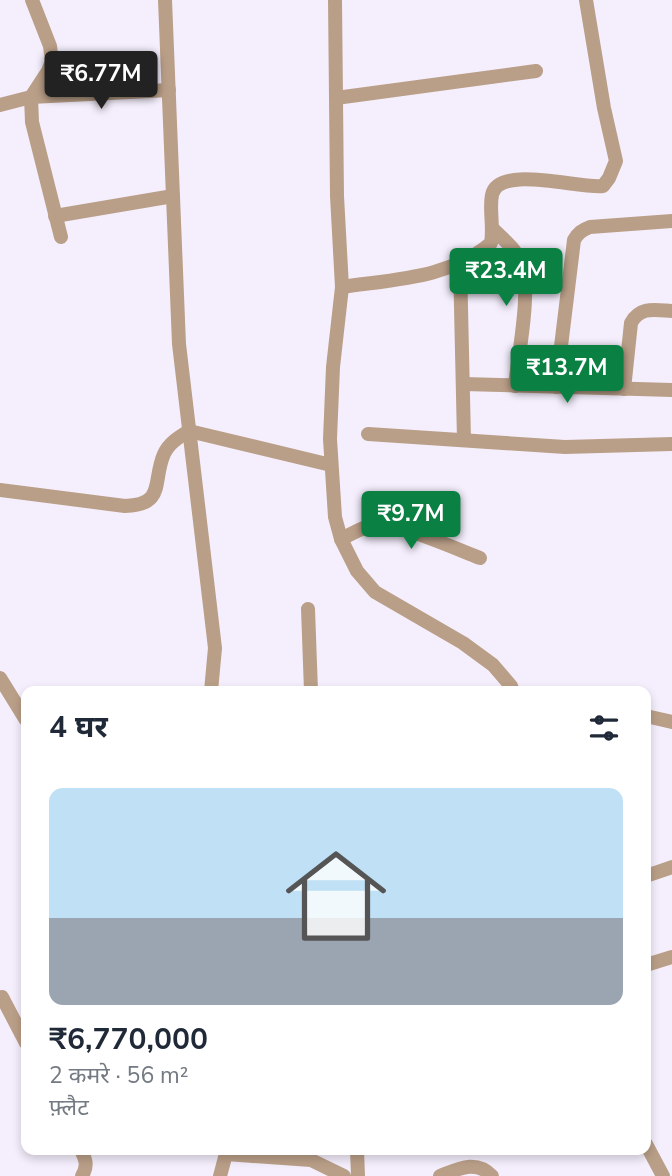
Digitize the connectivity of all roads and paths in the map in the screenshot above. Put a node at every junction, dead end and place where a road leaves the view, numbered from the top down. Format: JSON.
{"nodes":[{"id":1,"x":32,"y":0,"type":"edge"},
{"id":2,"x":165,"y":0,"type":"edge"},
{"id":3,"x":335,"y":0,"type":"edge"},
{"id":4,"x":586,"y":0,"type":"edge"},
{"id":5,"x":536,"y":71,"type":"dead end"},
{"id":6,"x":169,"y":90,"type":"junction"},
{"id":7,"x":31,"y":97,"type":"junction"},
{"id":8,"x":336,"y":98,"type":"junction"},
{"id":9,"x":0,"y":105,"type":"edge"},
{"id":10,"x":173,"y":196,"type":"junction"},
{"id":11,"x":55,"y":216,"type":"junction"},
{"id":12,"x":672,"y":221,"type":"edge"},
{"id":13,"x":494,"y":229,"type":"junction"},
{"id":14,"x":61,"y":237,"type":"dead end"},
{"id":15,"x":460,"y":263,"type":"junction"},
{"id":16,"x":342,"y":287,"type":"junction"},
{"id":17,"x":672,"y":311,"type":"edge"},
{"id":18,"x":463,"y":384,"type":"junction"},
{"id":19,"x":515,"y":386,"type":"junction"},
{"id":20,"x":556,"y":387,"type":"junction"},
{"id":21,"x":624,"y":389,"type":"junction"},
{"id":22,"x":672,"y":390,"type":"edge"},
{"id":23,"x":189,"y":431,"type":"junction"},
{"id":24,"x":368,"y":433,"type":"dead end"},
{"id":25,"x":464,"y":440,"type":"junction"},
{"id":26,"x":672,"y":444,"type":"edge"},
{"id":27,"x":331,"y":466,"type":"junction"},
{"id":28,"x":0,"y":489,"type":"edge"},
{"id":29,"x":341,"y":539,"type":"junction"},
{"id":30,"x":480,"y":558,"type":"dead end"},
{"id":31,"x":308,"y":609,"type":"dead end"},
{"id":32,"x":0,"y":678,"type":"edge"},
{"id":33,"x":211,"y":686,"type":"edge"},
{"id":34,"x":311,"y":686,"type":"edge"},
{"id":35,"x":511,"y":686,"type":"edge"},
{"id":36,"x":21,"y":712,"type":"edge"},
{"id":37,"x":651,"y":717,"type":"edge"},
{"id":38,"x":672,"y":722,"type":"edge"},
{"id":39,"x":672,"y":867,"type":"edge"},
{"id":40,"x":651,"y":874,"type":"edge"},
{"id":41,"x":672,"y":957,"type":"edge"},
{"id":42,"x":651,"y":963,"type":"edge"},
{"id":43,"x":2,"y":997,"type":"dead end"},
{"id":44,"x":21,"y":1033,"type":"edge"},
{"id":45,"x":651,"y":1153,"type":"edge"},
{"id":46,"x":84,"y":1155,"type":"edge"},
{"id":47,"x":225,"y":1155,"type":"edge"},
{"id":48,"x":258,"y":1155,"type":"edge"},
{"id":49,"x":357,"y":1155,"type":"edge"},
{"id":50,"x":82,"y":1176,"type":"edge"},
{"id":51,"x":220,"y":1176,"type":"edge"},
{"id":52,"x":344,"y":1176,"type":"edge"},
{"id":53,"x":358,"y":1176,"type":"edge"},
{"id":54,"x":440,"y":1176,"type":"edge"},
{"id":55,"x":492,"y":1176,"type":"edge"},
{"id":56,"x":663,"y":1176,"type":"edge"}],
"edges":[{"from":1,"to":7,"type":"street"},
{"from":2,"to":6,"type":"street"},
{"from":3,"to":8,"type":"street"},
{"from":4,"to":13,"type":"street"},
{"from":5,"to":8,"type":"street"},
{"from":6,"to":7,"type":"street"},
{"from":6,"to":10,"type":"street"},
{"from":7,"to":9,"type":"street"},
{"from":7,"to":11,"type":"street"},
{"from":8,"to":16,"type":"street"},
{"from":10,"to":11,"type":"street"},
{"from":10,"to":23,"type":"street"},
{"from":11,"to":14,"type":"street"},
{"from":12,"to":20,"type":"street"},
{"from":13,"to":15,"type":"street"},
{"from":13,"to":19,"type":"street"},
{"from":15,"to":16,"type":"street"},
{"from":15,"to":18,"type":"street"},
{"from":16,"to":27,"type":"street"},
{"from":17,"to":21,"type":"street"},
{"from":18,"to":19,"type":"street"},
{"from":18,"to":25,"type":"street"},
{"from":19,"to":20,"type":"street"},
{"from":20,"to":21,"type":"street"},
{"from":21,"to":22,"type":"street"},
{"from":23,"to":27,"type":"street"},
{"from":23,"to":28,"type":"street"},
{"from":23,"to":33,"type":"street"},
{"from":24,"to":25,"type":"street"},
{"from":25,"to":26,"type":"street"},
{"from":27,"to":29,"type":"street"},
{"from":29,"to":30,"type":"street"},
{"from":29,"to":35,"type":"street"},
{"from":31,"to":34,"type":"street"},
{"from":32,"to":36,"type":"street"},
{"from":37,"to":38,"type":"street"},
{"from":39,"to":40,"type":"street"},
{"from":41,"to":42,"type":"street"},
{"from":43,"to":44,"type":"street"},
{"from":45,"to":56,"type":"street"},
{"from":46,"to":50,"type":"street"},
{"from":47,"to":51,"type":"street"},
{"from":48,"to":52,"type":"street"},
{"from":49,"to":53,"type":"street"},
{"from":54,"to":55,"type":"street"}]}
